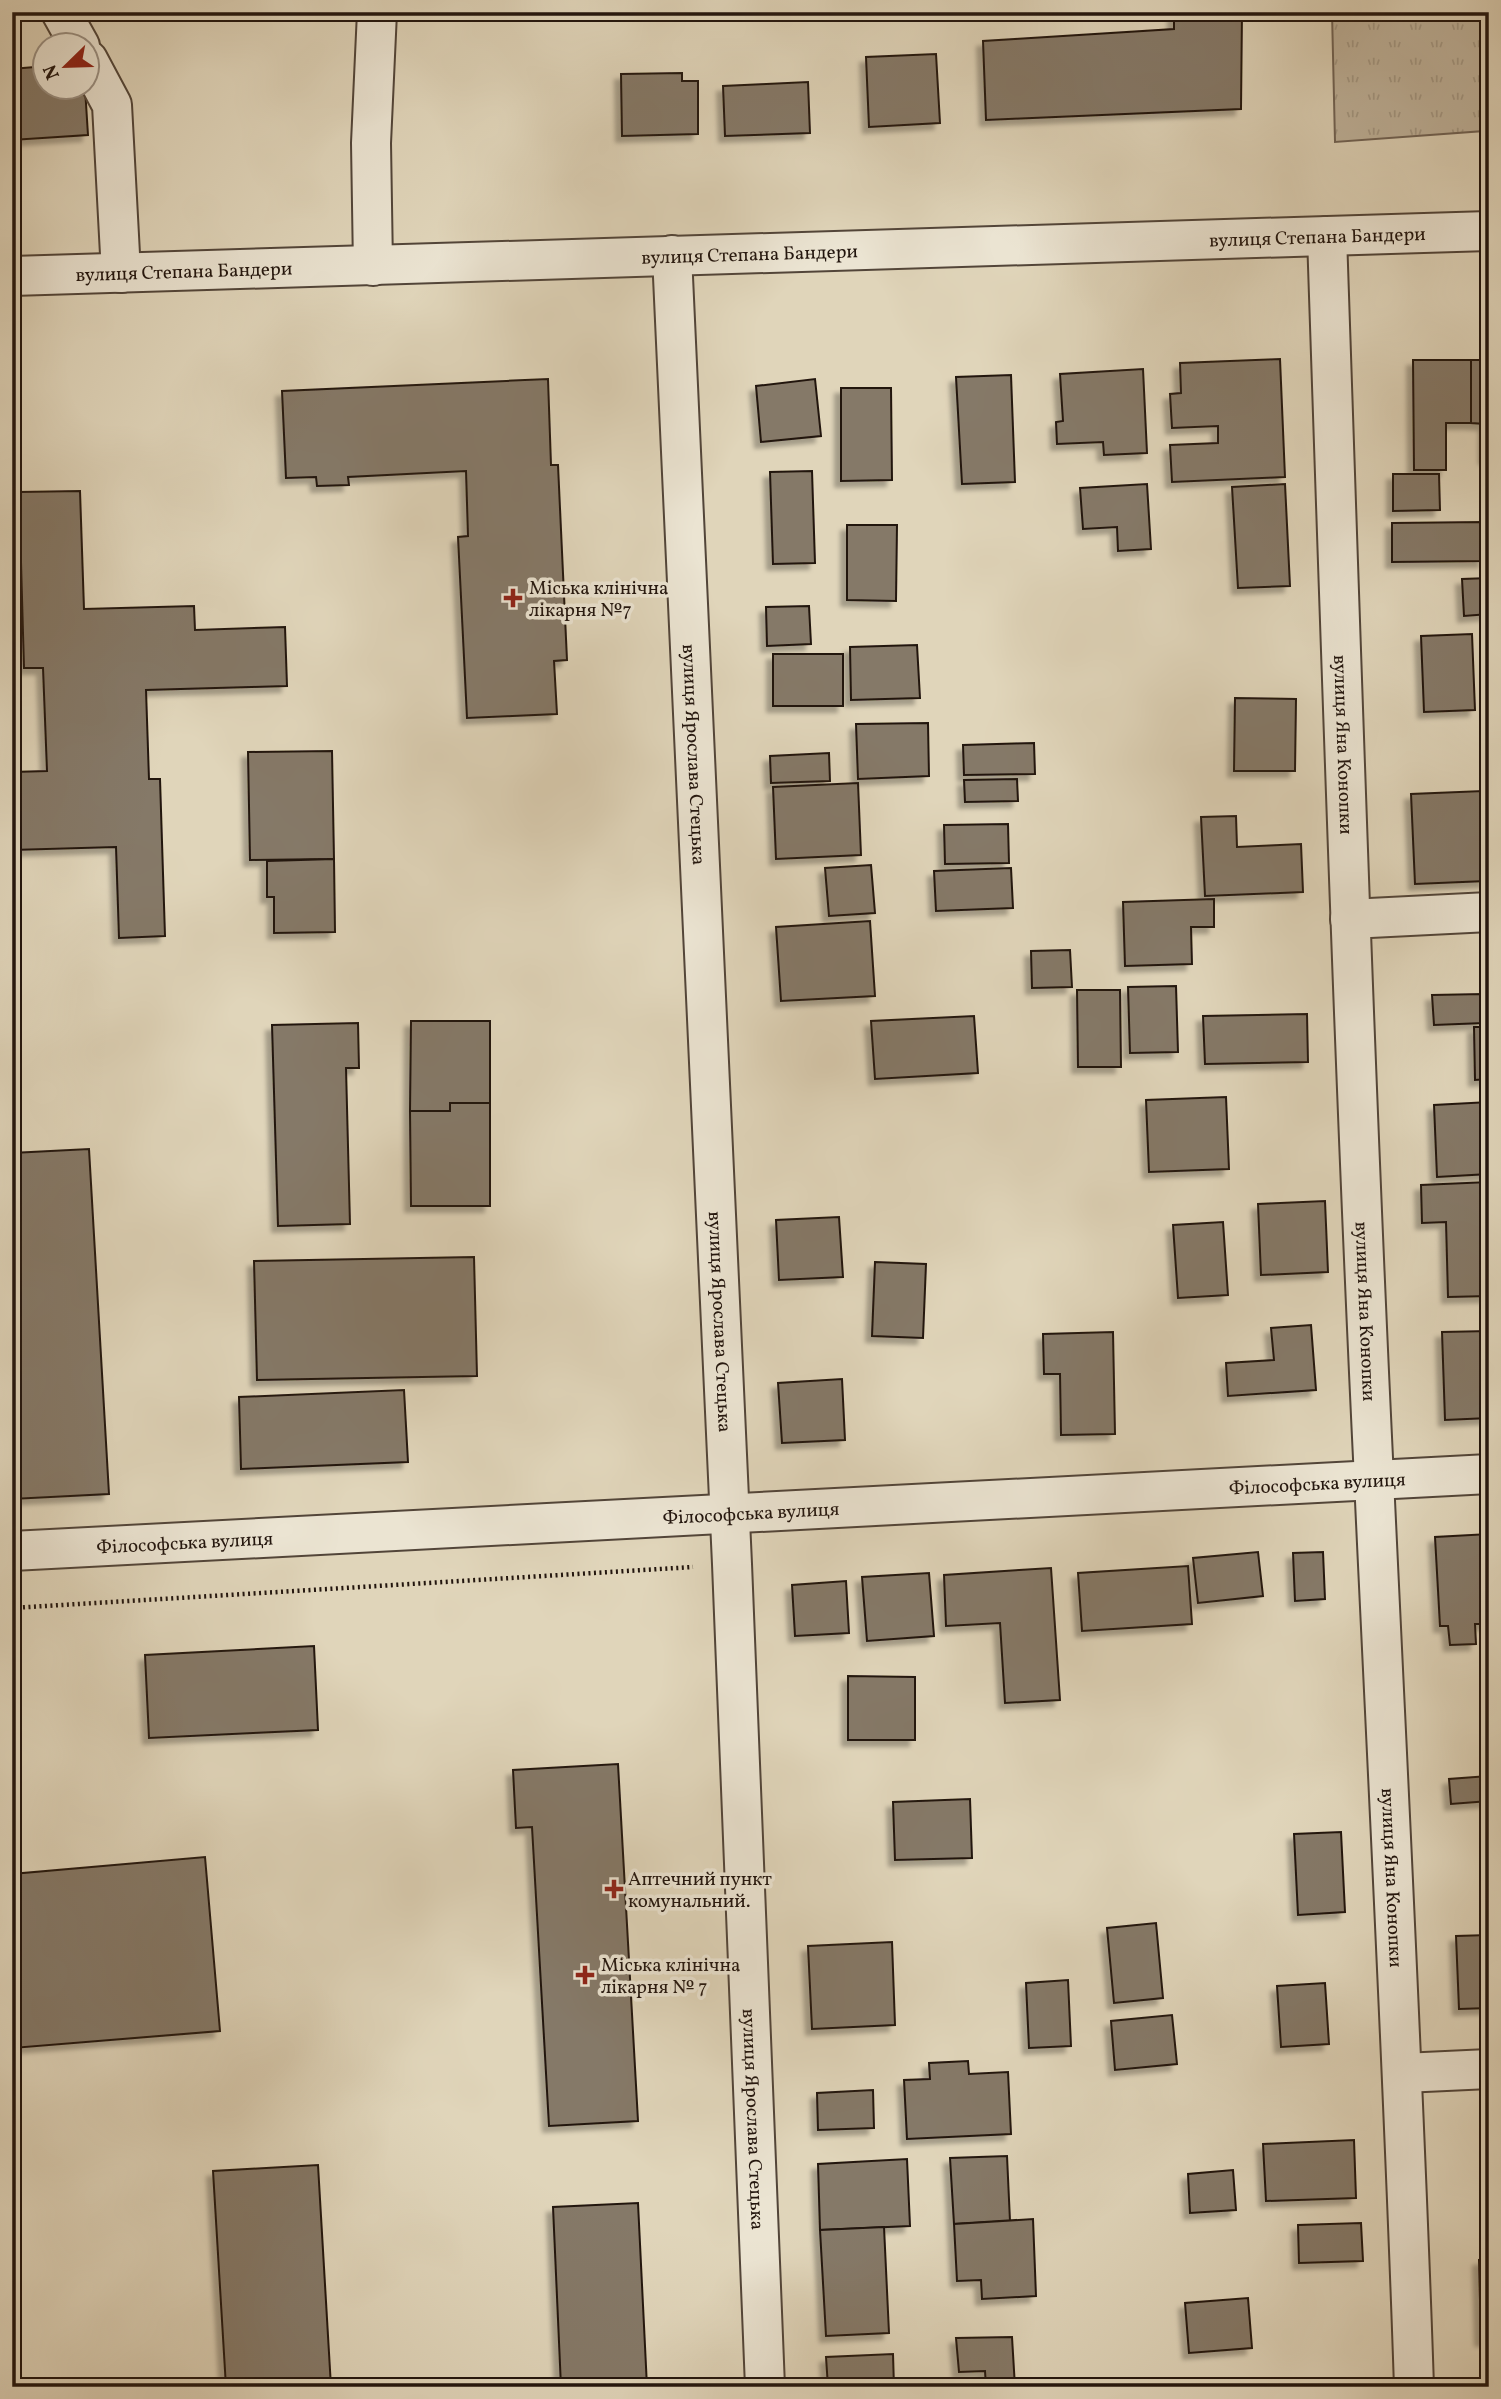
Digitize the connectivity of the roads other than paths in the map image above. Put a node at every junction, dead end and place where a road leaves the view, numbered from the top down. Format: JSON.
{"nodes":[{"id":1,"x":61,"y":12,"type":"edge"},
{"id":2,"x":377,"y":12,"type":"edge"},
{"id":3,"x":72,"y":32,"type":"edge"},
{"id":4,"x":102,"y":86,"type":"edge"},
{"id":5,"x":1489,"y":231,"type":"edge"},
{"id":6,"x":1327,"y":236,"type":"junction"},
{"id":7,"x":672,"y":255,"type":"junction"},
{"id":8,"x":373,"y":266,"type":"junction"},
{"id":9,"x":121,"y":273,"type":"junction"},
{"id":10,"x":12,"y":276,"type":"edge"},
{"id":11,"x":1489,"y":912,"type":"edge"},
{"id":12,"x":1350,"y":919,"type":"junction"},
{"id":13,"x":1489,"y":1474,"type":"edge"},
{"id":14,"x":1374,"y":1479,"type":"junction"},
{"id":15,"x":729,"y":1516,"type":"junction"},
{"id":16,"x":12,"y":1551,"type":"edge"},
{"id":17,"x":1489,"y":2068,"type":"edge"},
{"id":18,"x":1403,"y":2073,"type":"junction"},
{"id":19,"x":765,"y":2387,"type":"edge"},
{"id":20,"x":1415,"y":2387,"type":"edge"}],
"edges":[{"from":1,"to":3,"type":"street"},
{"from":2,"to":8,"type":"street"},
{"from":4,"to":9,"type":"street"},
{"from":5,"to":6,"type":"street","name":"вулиця Степана Бандери"},
{"from":6,"to":7,"type":"street","name":"вулиця Степана Бандери"},
{"from":6,"to":12,"type":"street","name":"вулиця Яна Конопки"},
{"from":7,"to":8,"type":"street","name":"вулиця Степана Бандери"},
{"from":7,"to":15,"type":"street","name":"вулиця Ярослава Стецька"},
{"from":8,"to":9,"type":"street","name":"вулиця Степана Бандери"},
{"from":9,"to":10,"type":"street","name":"вулиця Степана Бандери"},
{"from":11,"to":12,"type":"street"},
{"from":12,"to":14,"type":"street","name":"вулиця Яна Конопки"},
{"from":13,"to":14,"type":"street","name":"Філософська вулиця"},
{"from":14,"to":15,"type":"street","name":"Філософська вулиця"},
{"from":14,"to":18,"type":"street","name":"вулиця Яна Конопки"},
{"from":15,"to":16,"type":"street","name":"Філософська вулиця"},
{"from":15,"to":19,"type":"street","name":"вулиця Ярослава Стецька"},
{"from":17,"to":18,"type":"street"},
{"from":18,"to":20,"type":"street","name":"вулиця Яна Конопки"}]}
